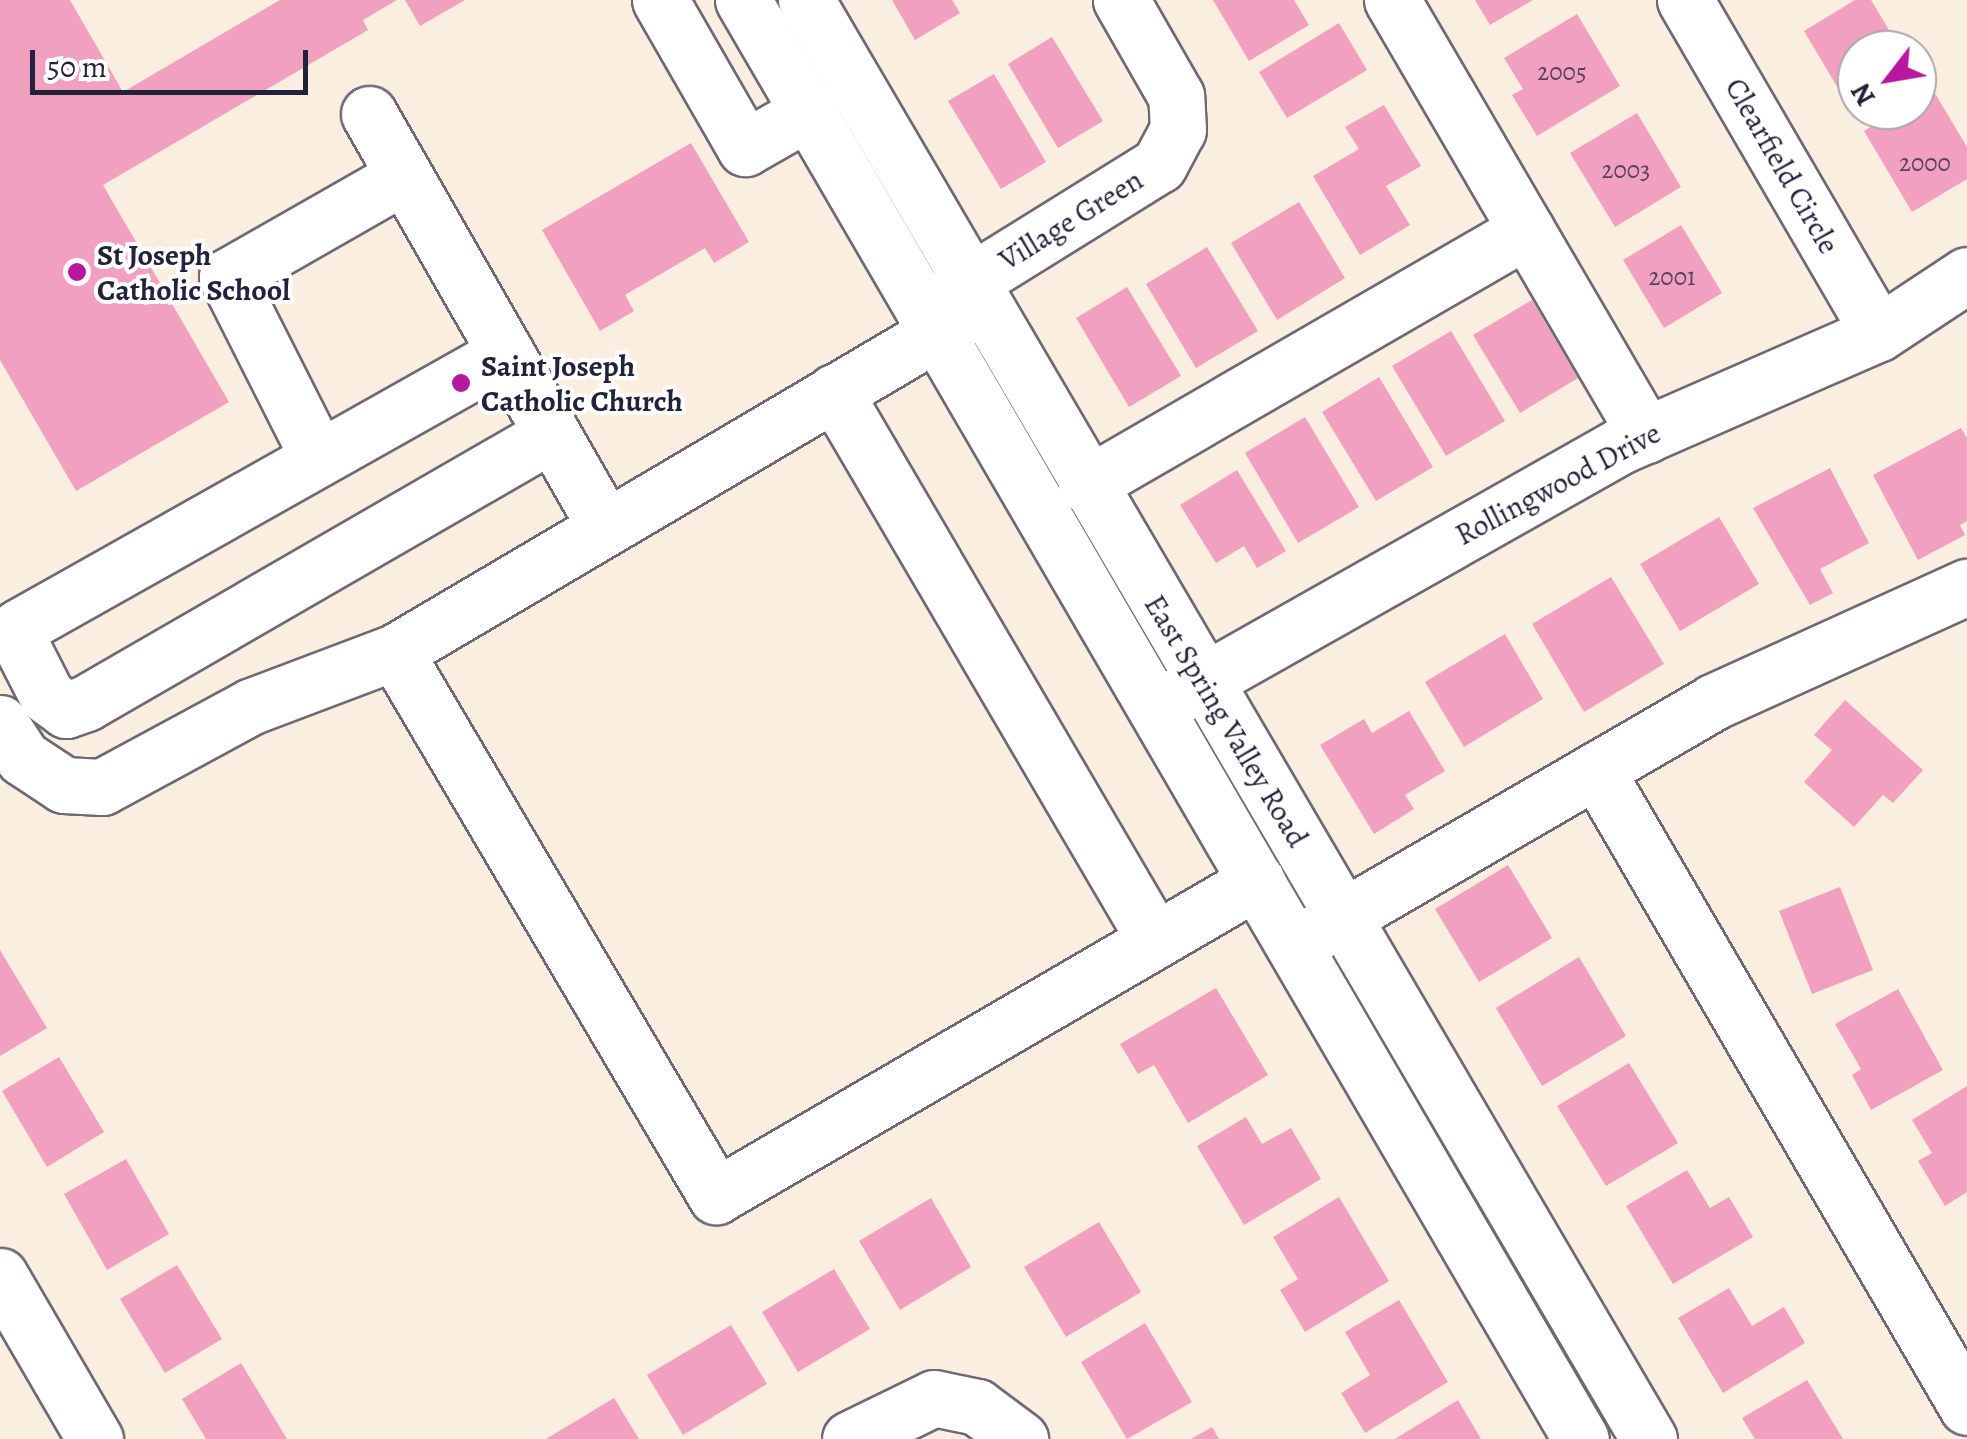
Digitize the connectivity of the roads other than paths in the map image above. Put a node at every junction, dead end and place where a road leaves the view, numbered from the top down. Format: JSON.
{"nodes":[{"id":1,"x":660,"y":0,"type":"edge"},
{"id":2,"x":744,"y":0,"type":"edge"},
{"id":3,"x":806,"y":0,"type":"edge"},
{"id":4,"x":1121,"y":0,"type":"edge"},
{"id":5,"x":1392,"y":0,"type":"edge"},
{"id":6,"x":1684,"y":0,"type":"edge"},
{"id":7,"x":810,"y":111,"type":"junction"},
{"id":8,"x":369,"y":114,"type":"dead end"},
{"id":9,"x":404,"y":176,"type":"junction"},
{"id":10,"x":1526,"y":230,"type":"junction"},
{"id":11,"x":1967,"y":275,"type":"edge"},
{"id":12,"x":954,"y":307,"type":"junction"},
{"id":13,"x":1879,"y":333,"type":"junction"},
{"id":14,"x":506,"y":353,"type":"junction"},
{"id":15,"x":834,"y":392,"type":"junction"},
{"id":16,"x":552,"y":434,"type":"junction"},
{"id":17,"x":1646,"y":435,"type":"junction"},
{"id":18,"x":318,"y":458,"type":"junction"},
{"id":19,"x":1086,"y":484,"type":"junction"},
{"id":20,"x":606,"y":526,"type":"junction"},
{"id":21,"x":1967,"y":587,"type":"edge"},
{"id":22,"x":395,"y":652,"type":"junction"},
{"id":23,"x":1179,"y":696,"type":"junction"},
{"id":24,"x":0,"y":723,"type":"edge"},
{"id":25,"x":1596,"y":770,"type":"junction"},
{"id":26,"x":1256,"y":881,"type":"junction"},
{"id":27,"x":1342,"y":916,"type":"junction"},
{"id":28,"x":1155,"y":940,"type":"junction"},
{"id":29,"x":1295,"y":946,"type":"junction"},
{"id":30,"x":0,"y":1276,"type":"edge"},
{"id":31,"x":1967,"y":1407,"type":"edge"},
{"id":32,"x":94,"y":1439,"type":"edge"},
{"id":33,"x":850,"y":1439,"type":"edge"},
{"id":34,"x":1020,"y":1439,"type":"edge"},
{"id":35,"x":1580,"y":1439,"type":"edge"},
{"id":36,"x":1649,"y":1439,"type":"edge"}],
"edges":[{"from":1,"to":7,"type":"street"},
{"from":2,"to":7,"type":"street","name":"East Spring Valley Road"},
{"from":3,"to":12,"type":"street","name":"East Spring Valley Road"},
{"from":4,"to":12,"type":"street","name":"Village Green"},
{"from":5,"to":10,"type":"street"},
{"from":6,"to":13,"type":"street","name":"Clearfield Circle"},
{"from":7,"to":12,"type":"street","name":"East Spring Valley Road"},
{"from":8,"to":9,"type":"street"},
{"from":9,"to":14,"type":"street"},
{"from":9,"to":18,"type":"street"},
{"from":10,"to":17,"type":"street"},
{"from":10,"to":19,"type":"street"},
{"from":11,"to":13,"type":"street","name":"Rollingwood Drive"},
{"from":12,"to":15,"type":"street","name":"Village Green"},
{"from":12,"to":19,"type":"street","name":"East Spring Valley Road"},
{"from":12,"to":23,"type":"street","name":"East Spring Valley Road"},
{"from":13,"to":17,"type":"street","name":"Rollingwood Drive"},
{"from":14,"to":16,"type":"street"},
{"from":14,"to":18,"type":"street"},
{"from":15,"to":20,"type":"street","name":"Village Green"},
{"from":15,"to":28,"type":"street"},
{"from":16,"to":18,"type":"street"},
{"from":16,"to":20,"type":"street"},
{"from":17,"to":23,"type":"street","name":"Rollingwood Drive"},
{"from":19,"to":23,"type":"street","name":"East Spring Valley Road"},
{"from":20,"to":22,"type":"street","name":"Village Green"},
{"from":21,"to":25,"type":"street"},
{"from":22,"to":24,"type":"street","name":"Village Green"},
{"from":22,"to":28,"type":"street"},
{"from":23,"to":26,"type":"street","name":"East Spring Valley Road"},
{"from":23,"to":27,"type":"street","name":"East Spring Valley Road"},
{"from":25,"to":27,"type":"street"},
{"from":25,"to":31,"type":"street"},
{"from":26,"to":28,"type":"street"},
{"from":26,"to":29,"type":"street","name":"East Spring Valley Road"},
{"from":27,"to":29,"type":"street"},
{"from":27,"to":36,"type":"street","name":"East Spring Valley Road"},
{"from":29,"to":35,"type":"street","name":"East Spring Valley Road"},
{"from":30,"to":32,"type":"street"},
{"from":33,"to":34,"type":"street"}]}
